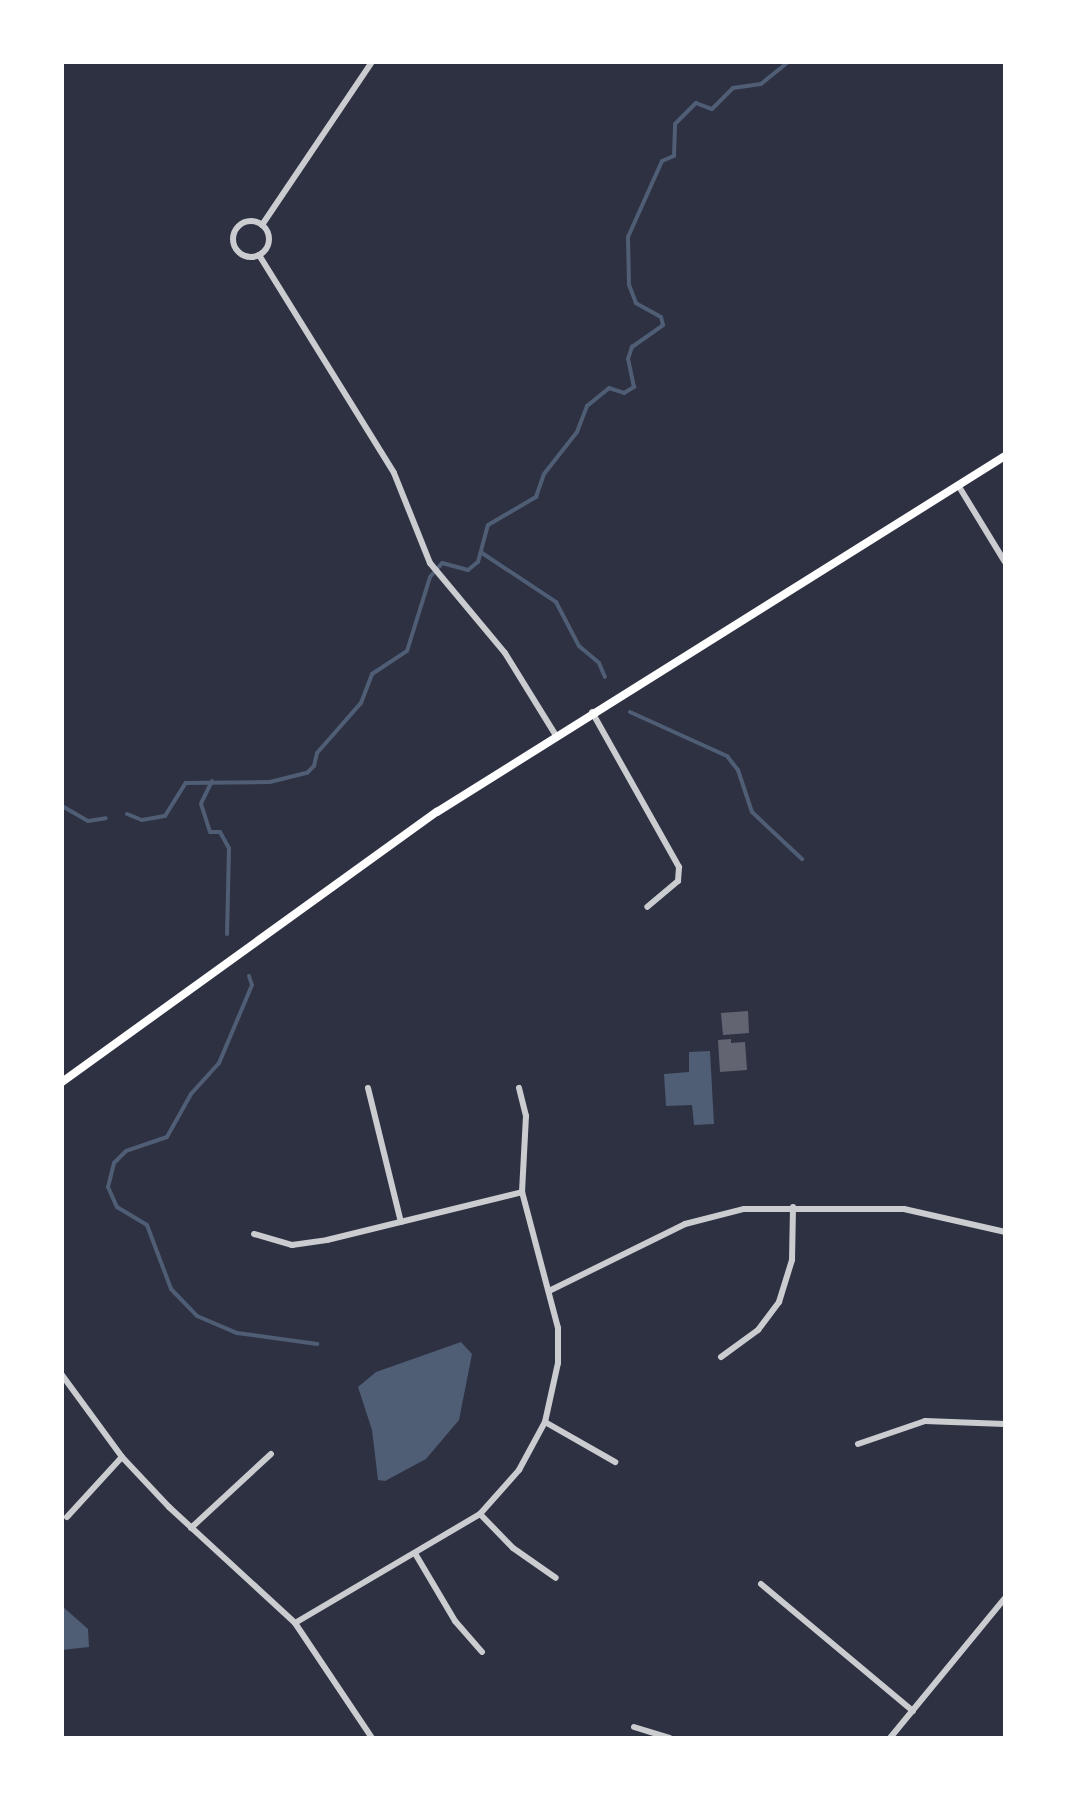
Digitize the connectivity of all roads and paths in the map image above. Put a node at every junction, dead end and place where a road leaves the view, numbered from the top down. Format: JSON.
{"nodes":[{"id":1,"x":372,"y":62,"type":"edge"},
{"id":2,"x":262,"y":225,"type":"junction"},
{"id":3,"x":259,"y":255,"type":"junction"},
{"id":4,"x":1005,"y":456,"type":"edge"},
{"id":5,"x":958,"y":485,"type":"junction"},
{"id":6,"x":1005,"y":562,"type":"edge"},
{"id":7,"x":592,"y":712,"type":"junction"},
{"id":8,"x":555,"y":734,"type":"junction"},
{"id":9,"x":647,"y":907,"type":"dead end"},
{"id":10,"x":62,"y":1082,"type":"edge"},
{"id":11,"x":368,"y":1088,"type":"dead end"},
{"id":12,"x":519,"y":1088,"type":"dead end"},
{"id":13,"x":522,"y":1192,"type":"junction"},
{"id":14,"x":793,"y":1207,"type":"junction"},
{"id":15,"x":401,"y":1222,"type":"junction"},
{"id":16,"x":1005,"y":1232,"type":"edge"},
{"id":17,"x":254,"y":1234,"type":"dead end"},
{"id":18,"x":551,"y":1290,"type":"junction"},
{"id":19,"x":721,"y":1357,"type":"dead end"},
{"id":20,"x":62,"y":1375,"type":"edge"},
{"id":21,"x":545,"y":1422,"type":"junction"},
{"id":22,"x":1005,"y":1424,"type":"edge"},
{"id":23,"x":858,"y":1444,"type":"dead end"},
{"id":24,"x":271,"y":1454,"type":"dead end"},
{"id":25,"x":122,"y":1457,"type":"junction"},
{"id":26,"x":615,"y":1462,"type":"dead end"},
{"id":27,"x":480,"y":1514,"type":"junction"},
{"id":28,"x":67,"y":1517,"type":"dead end"},
{"id":29,"x":191,"y":1528,"type":"junction"},
{"id":30,"x":416,"y":1555,"type":"junction"},
{"id":31,"x":556,"y":1578,"type":"dead end"},
{"id":32,"x":761,"y":1584,"type":"dead end"},
{"id":33,"x":1005,"y":1598,"type":"edge"},
{"id":34,"x":295,"y":1623,"type":"junction"},
{"id":35,"x":482,"y":1652,"type":"dead end"},
{"id":36,"x":913,"y":1711,"type":"junction"},
{"id":37,"x":634,"y":1727,"type":"dead end"},
{"id":38,"x":372,"y":1738,"type":"edge"},
{"id":39,"x":669,"y":1738,"type":"edge"},
{"id":40,"x":890,"y":1738,"type":"edge"}],
"edges":[{"from":1,"to":2,"type":"street"},
{"from":2,"to":3,"type":"street"},
{"from":2,"to":3,"type":"street"},
{"from":3,"to":8,"type":"street"},
{"from":4,"to":5,"type":"main road"},
{"from":5,"to":6,"type":"street"},
{"from":5,"to":7,"type":"main road"},
{"from":7,"to":8,"type":"main road"},
{"from":7,"to":9,"type":"street"},
{"from":8,"to":10,"type":"main road"},
{"from":11,"to":15,"type":"street"},
{"from":12,"to":13,"type":"street"},
{"from":13,"to":15,"type":"street"},
{"from":13,"to":18,"type":"street"},
{"from":14,"to":16,"type":"street"},
{"from":14,"to":18,"type":"street"},
{"from":14,"to":19,"type":"street"},
{"from":15,"to":17,"type":"street"},
{"from":18,"to":21,"type":"street"},
{"from":20,"to":25,"type":"street"},
{"from":21,"to":26,"type":"street"},
{"from":21,"to":27,"type":"street"},
{"from":22,"to":23,"type":"street"},
{"from":24,"to":29,"type":"street"},
{"from":25,"to":28,"type":"street"},
{"from":25,"to":29,"type":"street"},
{"from":27,"to":30,"type":"street"},
{"from":27,"to":31,"type":"street"},
{"from":29,"to":34,"type":"street"},
{"from":30,"to":34,"type":"street"},
{"from":30,"to":35,"type":"street"},
{"from":32,"to":36,"type":"street"},
{"from":33,"to":36,"type":"street"},
{"from":34,"to":38,"type":"street"},
{"from":36,"to":40,"type":"street"},
{"from":37,"to":39,"type":"street"}]}
